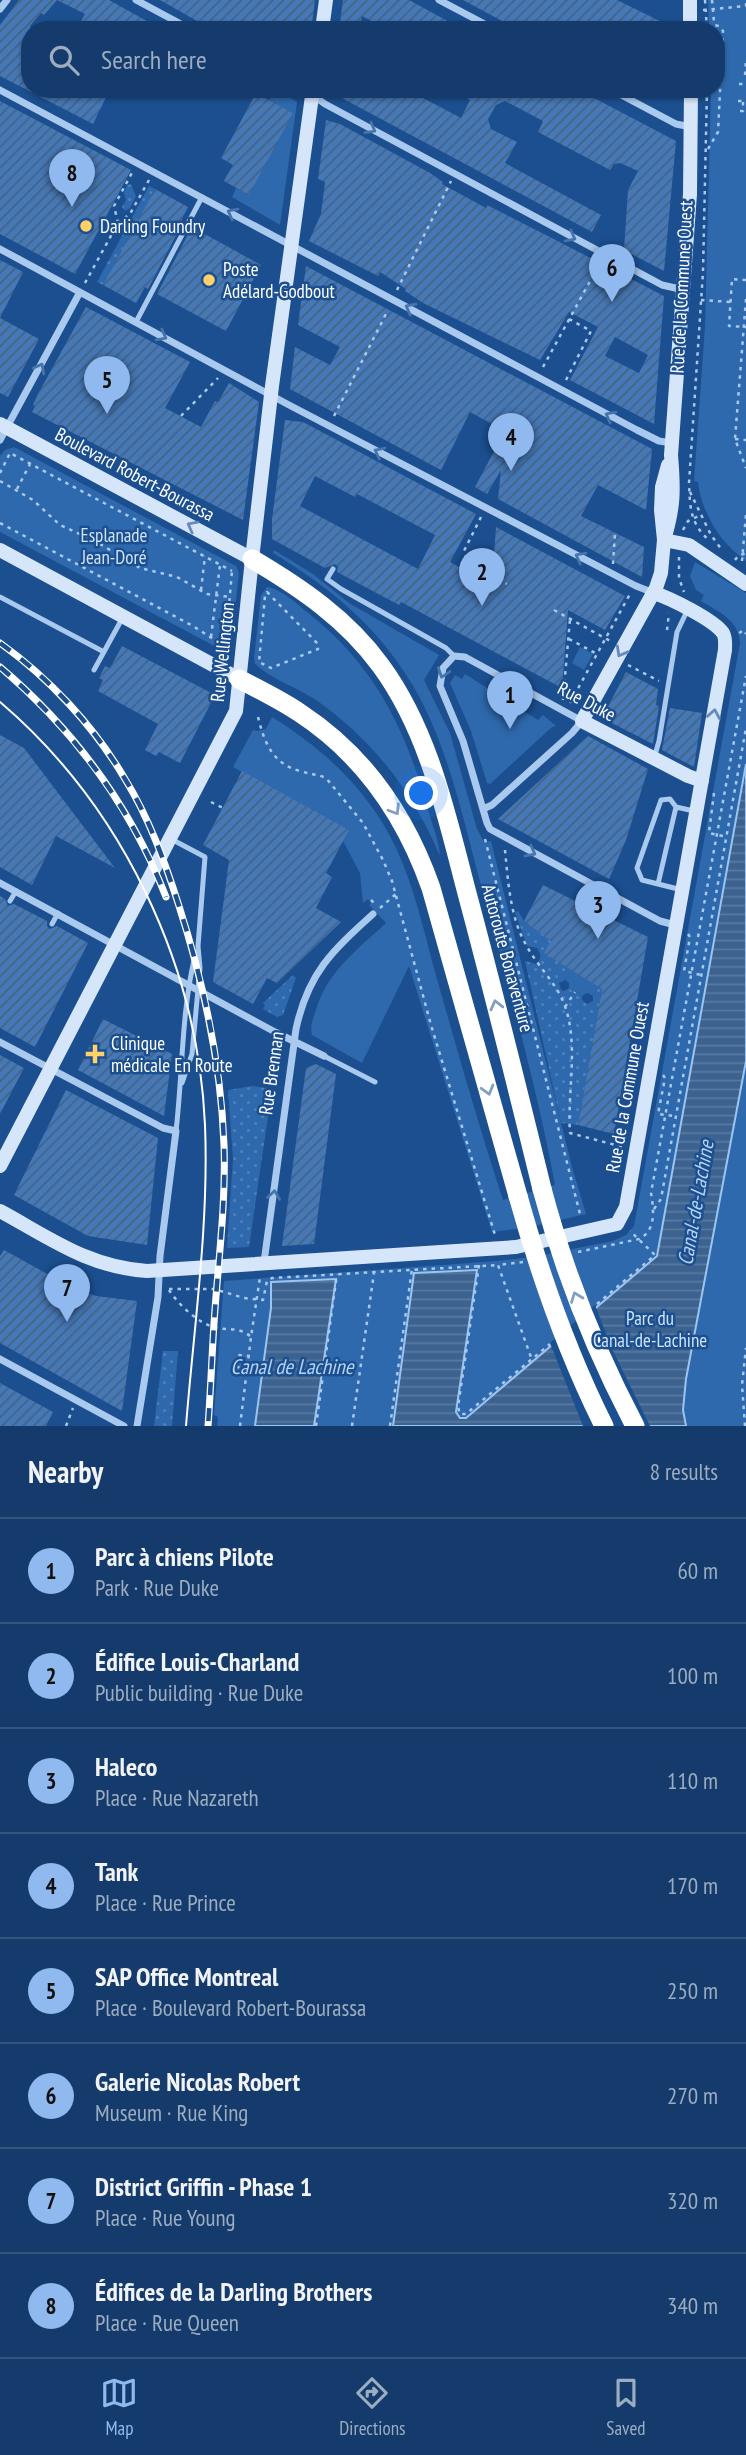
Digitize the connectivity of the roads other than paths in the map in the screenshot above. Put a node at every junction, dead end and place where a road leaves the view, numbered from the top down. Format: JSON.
{"nodes":[{"id":1,"x":7,"y":0,"type":"edge"},
{"id":2,"x":136,"y":0,"type":"edge"},
{"id":3,"x":327,"y":0,"type":"edge"},
{"id":4,"x":439,"y":0,"type":"edge"},
{"id":5,"x":690,"y":0,"type":"edge"},
{"id":6,"x":0,"y":9,"type":"edge"},
{"id":7,"x":175,"y":21,"type":"edge"},
{"id":8,"x":324,"y":21,"type":"edge"},
{"id":9,"x":479,"y":21,"type":"edge"},
{"id":10,"x":690,"y":21,"type":"edge"},
{"id":11,"x":0,"y":90,"type":"edge"},
{"id":12,"x":309,"y":98,"type":"edge"},
{"id":13,"x":322,"y":98,"type":"edge"},
{"id":14,"x":627,"y":98,"type":"edge"},
{"id":15,"x":691,"y":98,"type":"edge"},
{"id":16,"x":692,"y":127,"type":"junction"},
{"id":17,"x":202,"y":197,"type":"junction"},
{"id":18,"x":292,"y":246,"type":"junction"},
{"id":19,"x":0,"y":249,"type":"edge"},
{"id":20,"x":684,"y":290,"type":"junction"},
{"id":21,"x":80,"y":292,"type":"junction"},
{"id":22,"x":136,"y":322,"type":"junction"},
{"id":23,"x":272,"y":394,"type":"junction"},
{"id":24,"x":2,"y":431,"type":"edge"},
{"id":25,"x":672,"y":449,"type":"junction"},
{"id":26,"x":664,"y":540,"type":"junction"},
{"id":27,"x":0,"y":550,"type":"edge"},
{"id":28,"x":244,"y":564,"type":"junction"},
{"id":29,"x":333,"y":569,"type":"dead end"},
{"id":30,"x":746,"y":584,"type":"edge"},
{"id":31,"x":654,"y":593,"type":"junction"},
{"id":32,"x":0,"y":597,"type":"edge"},
{"id":33,"x":689,"y":603,"type":"junction"},
{"id":34,"x":123,"y":616,"type":"junction"},
{"id":35,"x":104,"y":652,"type":"junction"},
{"id":36,"x":454,"y":656,"type":"junction"},
{"id":37,"x":94,"y":670,"type":"dead end"},
{"id":38,"x":239,"y":679,"type":"junction"},
{"id":39,"x":582,"y":721,"type":"junction"},
{"id":40,"x":653,"y":758,"type":"junction"},
{"id":41,"x":708,"y":788,"type":"junction"},
{"id":42,"x":676,"y":807,"type":"junction"},
{"id":43,"x":701,"y":808,"type":"junction"},
{"id":44,"x":483,"y":809,"type":"junction"},
{"id":45,"x":170,"y":838,"type":"junction"},
{"id":46,"x":0,"y":883,"type":"edge"},
{"id":47,"x":658,"y":884,"type":"junction"},
{"id":48,"x":682,"y":890,"type":"junction"},
{"id":49,"x":16,"y":891,"type":"junction"},
{"id":50,"x":10,"y":901,"type":"dead end"},
{"id":51,"x":58,"y":913,"type":"junction"},
{"id":52,"x":374,"y":913,"type":"road end"},
{"id":53,"x":52,"y":924,"type":"dead end"},
{"id":54,"x":682,"y":931,"type":"junction"},
{"id":55,"x":114,"y":944,"type":"junction"},
{"id":56,"x":198,"y":946,"type":"junction"},
{"id":57,"x":189,"y":986,"type":"junction"},
{"id":58,"x":197,"y":990,"type":"junction"},
{"id":59,"x":0,"y":1042,"type":"edge"},
{"id":60,"x":295,"y":1042,"type":"junction"},
{"id":61,"x":324,"y":1056,"type":"joint"},
{"id":62,"x":50,"y":1069,"type":"junction"},
{"id":63,"x":182,"y":1083,"type":"junction"},
{"id":64,"x":375,"y":1083,"type":"dead end"},
{"id":65,"x":176,"y":1131,"type":"junction"},
{"id":66,"x":0,"y":1166,"type":"edge"},
{"id":67,"x":0,"y":1211,"type":"edge"},
{"id":68,"x":266,"y":1270,"type":"junction"},
{"id":69,"x":165,"y":1276,"type":"junction"},
{"id":70,"x":0,"y":1359,"type":"edge"},
{"id":71,"x":124,"y":1426,"type":"edge"},
{"id":72,"x":137,"y":1426,"type":"edge"},
{"id":73,"x":604,"y":1426,"type":"edge"},
{"id":74,"x":635,"y":1426,"type":"edge"}],
"edges":[{"from":1,"to":6,"type":"street"},
{"from":2,"to":7,"type":"street"},
{"from":3,"to":8,"type":"street"},
{"from":4,"to":9,"type":"street"},
{"from":5,"to":10,"type":"street"},
{"from":11,"to":17,"type":"street"},
{"from":12,"to":18,"type":"street","name":"Rue Wellington"},
{"from":13,"to":20,"type":"street","one_way":true},
{"from":14,"to":16,"type":"street"},
{"from":15,"to":16,"type":"street","name":"Rue de la Commune Ouest"},
{"from":16,"to":20,"type":"street","name":"Rue de la Commune Ouest"},
{"from":18,"to":17,"type":"street","one_way":true},
{"from":17,"to":22,"type":"lane"},
{"from":18,"to":23,"type":"street","name":"Rue Wellington"},
{"from":25,"to":18,"type":"street","one_way":true},
{"from":19,"to":21,"type":"street"},
{"from":20,"to":25,"type":"street","name":"Rue de la Commune Ouest"},
{"from":21,"to":22,"type":"street"},
{"from":24,"to":21,"type":"street","one_way":true},
{"from":22,"to":23,"type":"street","one_way":true},
{"from":23,"to":28,"type":"street","name":"Rue Wellington"},
{"from":31,"to":23,"type":"street","one_way":true},
{"from":28,"to":24,"type":"street","name":"Boulevard Robert-Bourassa","one_way":true},
{"from":25,"to":26,"type":"street","name":"Rue de la Commune Ouest"},
{"from":26,"to":30,"type":"street"},
{"from":26,"to":31,"type":"street","name":"Rue de la Commune Ouest"},
{"from":27,"to":34,"type":"street"},
{"from":28,"to":38,"type":"street","name":"Rue Wellington"},
{"from":74,"to":28,"type":"highway","name":"Autoroute Bonaventure","one_way":true,"bridge":true},
{"from":29,"to":36,"type":"lane","name":"Rue Duke"},
{"from":31,"to":33,"type":"street","name":"Rue de la Commune Ouest"},
{"from":31,"to":39,"type":"street","one_way":true},
{"from":32,"to":35,"type":"lane"},
{"from":33,"to":40,"type":"lane"},
{"from":41,"to":33,"type":"street","name":"Rue de la Commune Ouest","one_way":true},
{"from":34,"to":35,"type":"lane"},
{"from":34,"to":38,"type":"street"},
{"from":35,"to":37,"type":"lane"},
{"from":36,"to":39,"type":"street","name":"Rue Duke"},
{"from":36,"to":44,"type":"street","one_way":true},
{"from":38,"to":45,"type":"street","name":"Rue Wellington"},
{"from":38,"to":73,"type":"highway","one_way":true,"bridge":true},
{"from":39,"to":40,"type":"street","name":"Rue Duke"},
{"from":39,"to":44,"type":"street"},
{"from":40,"to":41,"type":"street","name":"Rue Duke"},
{"from":41,"to":43,"type":"street","name":"Rue de la Commune Ouest"},
{"from":42,"to":43,"type":"lane"},
{"from":42,"to":47,"type":"lane"},
{"from":42,"to":47,"type":"lane"},
{"from":43,"to":48,"type":"street","name":"Rue de la Commune Ouest"},
{"from":44,"to":54,"type":"street","one_way":true},
{"from":45,"to":55,"type":"street","name":"Rue Wellington"},
{"from":45,"to":56,"type":"lane"},
{"from":46,"to":49,"type":"street"},
{"from":47,"to":48,"type":"lane"},
{"from":48,"to":54,"type":"street","name":"Rue de la Commune Ouest"},
{"from":49,"to":50,"type":"lane"},
{"from":49,"to":51,"type":"street"},
{"from":51,"to":53,"type":"lane"},
{"from":51,"to":55,"type":"street"},
{"from":52,"to":60,"type":"street","name":"Rue Brennan"},
{"from":54,"to":68,"type":"street","name":"Rue de la Commune Ouest"},
{"from":55,"to":57,"type":"street"},
{"from":55,"to":62,"type":"street","name":"Rue Wellington"},
{"from":56,"to":57,"type":"lane"},
{"from":56,"to":58,"type":"lane"},
{"from":57,"to":58,"type":"street"},
{"from":57,"to":63,"type":"lane"},
{"from":58,"to":60,"type":"street"},
{"from":58,"to":63,"type":"lane"},
{"from":59,"to":62,"type":"street"},
{"from":60,"to":61,"type":"street"},
{"from":68,"to":60,"type":"street","name":"Rue Brennan","one_way":true},
{"from":61,"to":64,"type":"lane"},
{"from":62,"to":65,"type":"street"},
{"from":62,"to":66,"type":"street","name":"Rue Wellington"},
{"from":63,"to":65,"type":"lane"},
{"from":65,"to":69,"type":"street"},
{"from":67,"to":69,"type":"street","name":"Rue de la Commune Ouest"},
{"from":68,"to":69,"type":"street","name":"Rue de la Commune Ouest"},
{"from":69,"to":72,"type":"street"},
{"from":70,"to":71,"type":"street"}]}
